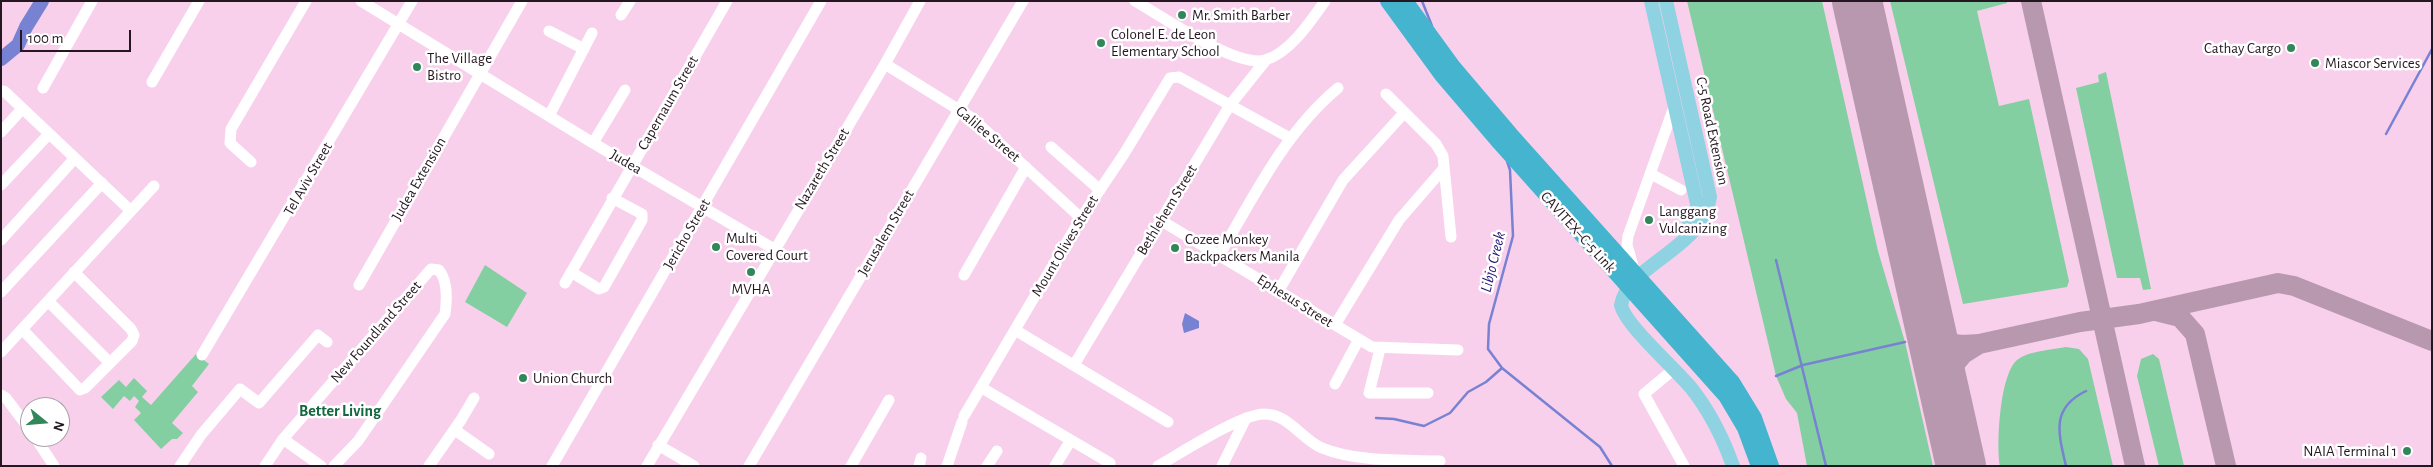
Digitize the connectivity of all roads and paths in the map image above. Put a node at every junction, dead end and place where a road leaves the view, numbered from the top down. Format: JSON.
{"nodes":[{"id":1,"x":92,"y":1,"type":"edge"},
{"id":2,"x":199,"y":1,"type":"edge"},
{"id":3,"x":306,"y":1,"type":"edge"},
{"id":4,"x":361,"y":1,"type":"edge"},
{"id":5,"x":412,"y":1,"type":"edge"},
{"id":6,"x":522,"y":1,"type":"edge"},
{"id":7,"x":630,"y":1,"type":"edge"},
{"id":8,"x":727,"y":1,"type":"edge"},
{"id":9,"x":822,"y":1,"type":"edge"},
{"id":10,"x":920,"y":1,"type":"edge"},
{"id":11,"x":1024,"y":1,"type":"edge"},
{"id":12,"x":1135,"y":1,"type":"edge"},
{"id":13,"x":1324,"y":1,"type":"edge"},
{"id":14,"x":1388,"y":1,"type":"edge"},
{"id":15,"x":1405,"y":1,"type":"edge"},
{"id":16,"x":1651,"y":1,"type":"edge"},
{"id":17,"x":1666,"y":1,"type":"edge"},
{"id":18,"x":622,"y":15,"type":"dead end"},
{"id":19,"x":398,"y":24,"type":"junction"},
{"id":20,"x":549,"y":31,"type":"dead end"},
{"id":21,"x":592,"y":33,"type":"dead end"},
{"id":22,"x":584,"y":49,"type":"junction"},
{"id":23,"x":1266,"y":60,"type":"junction"},
{"id":24,"x":885,"y":64,"type":"junction"},
{"id":25,"x":480,"y":74,"type":"junction"},
{"id":26,"x":152,"y":82,"type":"dead end"},
{"id":27,"x":43,"y":88,"type":"dead end"},
{"id":28,"x":1338,"y":88,"type":"dead end"},
{"id":29,"x":625,"y":90,"type":"dead end"},
{"id":30,"x":1,"y":91,"type":"edge"},
{"id":31,"x":1386,"y":94,"type":"dead end"},
{"id":32,"x":1675,"y":104,"type":"junction"},
{"id":33,"x":1230,"y":105,"type":"junction"},
{"id":34,"x":22,"y":108,"type":"junction"},
{"id":35,"x":959,"y":108,"type":"junction"},
{"id":36,"x":1404,"y":113,"type":"junction"},
{"id":37,"x":549,"y":116,"type":"junction"},
{"id":38,"x":1,"y":132,"type":"edge"},
{"id":39,"x":49,"y":134,"type":"junction"},
{"id":40,"x":1290,"y":138,"type":"junction"},
{"id":41,"x":593,"y":143,"type":"junction"},
{"id":42,"x":1051,"y":147,"type":"dead end"},
{"id":43,"x":75,"y":158,"type":"junction"},
{"id":44,"x":251,"y":162,"type":"dead end"},
{"id":45,"x":631,"y":165,"type":"junction"},
{"id":46,"x":1026,"y":166,"type":"junction"},
{"id":47,"x":1444,"y":168,"type":"junction"},
{"id":48,"x":1651,"y":174,"type":"junction"},
{"id":49,"x":102,"y":183,"type":"junction"},
{"id":50,"x":1,"y":185,"type":"edge"},
{"id":51,"x":154,"y":186,"type":"dead end"},
{"id":52,"x":1100,"y":190,"type":"junction"},
{"id":53,"x":1681,"y":190,"type":"dead end"},
{"id":54,"x":612,"y":198,"type":"junction"},
{"id":55,"x":702,"y":208,"type":"junction"},
{"id":56,"x":131,"y":211,"type":"junction"},
{"id":57,"x":1080,"y":218,"type":"junction"},
{"id":58,"x":1160,"y":220,"type":"junction"},
{"id":59,"x":1452,"y":237,"type":"dead end"},
{"id":60,"x":1,"y":240,"type":"edge"},
{"id":61,"x":774,"y":249,"type":"junction"},
{"id":62,"x":1220,"y":254,"type":"junction"},
{"id":63,"x":1634,"y":271,"type":"junction"},
{"id":64,"x":74,"y":272,"type":"junction"},
{"id":65,"x":571,"y":272,"type":"junction"},
{"id":66,"x":964,"y":275,"type":"dead end"},
{"id":67,"x":565,"y":283,"type":"dead end"},
{"id":68,"x":359,"y":285,"type":"dead end"},
{"id":69,"x":1279,"y":290,"type":"junction"},
{"id":70,"x":1,"y":292,"type":"edge"},
{"id":71,"x":48,"y":301,"type":"junction"},
{"id":72,"x":1335,"y":325,"type":"junction"},
{"id":73,"x":22,"y":330,"type":"junction"},
{"id":74,"x":1015,"y":330,"type":"junction"},
{"id":75,"x":1359,"y":340,"type":"junction"},
{"id":76,"x":326,"y":342,"type":"dead end"},
{"id":77,"x":1380,"y":349,"type":"junction"},
{"id":78,"x":1458,"y":350,"type":"dead end"},
{"id":79,"x":1,"y":352,"type":"edge"},
{"id":80,"x":202,"y":355,"type":"dead end"},
{"id":81,"x":110,"y":363,"type":"junction"},
{"id":82,"x":1074,"y":365,"type":"junction"},
{"id":83,"x":1668,"y":374,"type":"junction"},
{"id":84,"x":1335,"y":384,"type":"dead end"},
{"id":85,"x":982,"y":388,"type":"junction"},
{"id":86,"x":1428,"y":393,"type":"dead end"},
{"id":87,"x":1,"y":396,"type":"edge"},
{"id":88,"x":474,"y":398,"type":"dead end"},
{"id":89,"x":889,"y":400,"type":"dead end"},
{"id":90,"x":20,"y":417,"type":"edge"},
{"id":91,"x":1246,"y":418,"type":"junction"},
{"id":92,"x":1168,"y":422,"type":"dead end"},
{"id":93,"x":455,"y":430,"type":"junction"},
{"id":94,"x":1754,"y":433,"type":"junction"},
{"id":95,"x":283,"y":439,"type":"junction"},
{"id":96,"x":1071,"y":440,"type":"junction"},
{"id":97,"x":658,"y":445,"type":"junction"},
{"id":98,"x":42,"y":447,"type":"edge"},
{"id":99,"x":997,"y":451,"type":"dead end"},
{"id":100,"x":489,"y":454,"type":"dead end"},
{"id":101,"x":1350,"y":461,"type":"edge"},
{"id":102,"x":1440,"y":461,"type":"dead end"},
{"id":103,"x":1110,"y":463,"type":"dead end"},
{"id":104,"x":1412,"y":463,"type":"edge"},
{"id":105,"x":54,"y":466,"type":"edge"},
{"id":106,"x":180,"y":466,"type":"edge"},
{"id":107,"x":265,"y":466,"type":"edge"},
{"id":108,"x":321,"y":466,"type":"edge"},
{"id":109,"x":334,"y":466,"type":"edge"},
{"id":110,"x":428,"y":466,"type":"edge"},
{"id":111,"x":552,"y":466,"type":"edge"},
{"id":112,"x":647,"y":466,"type":"edge"},
{"id":113,"x":694,"y":466,"type":"edge"},
{"id":114,"x":749,"y":466,"type":"edge"},
{"id":115,"x":851,"y":466,"type":"edge"},
{"id":116,"x":947,"y":466,"type":"edge"},
{"id":117,"x":988,"y":466,"type":"edge"},
{"id":118,"x":1055,"y":466,"type":"edge"},
{"id":119,"x":1158,"y":466,"type":"edge"},
{"id":120,"x":1222,"y":466,"type":"edge"},
{"id":121,"x":1684,"y":466,"type":"edge"},
{"id":122,"x":1725,"y":466,"type":"edge"},
{"id":123,"x":1734,"y":466,"type":"edge"},
{"id":124,"x":1759,"y":466,"type":"edge"},
{"id":125,"x":1771,"y":466,"type":"edge"}],
"edges":[{"from":1,"to":27,"type":"street"},
{"from":2,"to":26,"type":"street"},
{"from":3,"to":44,"type":"street"},
{"from":4,"to":19,"type":"street","name":"Judea"},
{"from":5,"to":19,"type":"street","name":"Tel Aviv Street"},
{"from":6,"to":25,"type":"street","name":"Judea Extension"},
{"from":7,"to":18,"type":"street"},
{"from":8,"to":45,"type":"street","name":"Capernaum Street"},
{"from":9,"to":55,"type":"street","name":"Jericho Street"},
{"from":10,"to":24,"type":"street","name":"Nazareth Street"},
{"from":11,"to":35,"type":"street","name":"Jerusalem Street"},
{"from":12,"to":23,"type":"street"},
{"from":13,"to":23,"type":"street","name":"Bethlehem Street"},
{"from":14,"to":94,"type":"highway","name":"CAVITEX–C-5 Link"},
{"from":15,"to":94,"type":"highway","name":"CAVITEX–C-5 Link"},
{"from":16,"to":32,"type":"main road","name":"C-5 Road Extension"},
{"from":17,"to":123,"type":"main road","name":"C-5 Road Extension"},
{"from":19,"to":25,"type":"street","name":"Judea"},
{"from":19,"to":80,"type":"street","name":"Tel Aviv Street"},
{"from":20,"to":22,"type":"street"},
{"from":21,"to":22,"type":"street"},
{"from":22,"to":37,"type":"street"},
{"from":23,"to":33,"type":"street","name":"Bethlehem Street"},
{"from":24,"to":35,"type":"street","name":"Galilee Street"},
{"from":24,"to":61,"type":"street","name":"Nazareth Street"},
{"from":25,"to":37,"type":"street","name":"Judea"},
{"from":25,"to":68,"type":"street","name":"Judea Extension"},
{"from":28,"to":40,"type":"street"},
{"from":29,"to":41,"type":"street"},
{"from":30,"to":34,"type":"street"},
{"from":31,"to":36,"type":"street"},
{"from":32,"to":48,"type":"street"},
{"from":32,"to":63,"type":"main road","name":"C-5 Road Extension"},
{"from":33,"to":40,"type":"street"},
{"from":33,"to":52,"type":"street","name":"Mount Olives Street"},
{"from":33,"to":58,"type":"street","name":"Bethlehem Street"},
{"from":34,"to":38,"type":"street"},
{"from":34,"to":39,"type":"street"},
{"from":35,"to":46,"type":"street","name":"Galilee Street"},
{"from":35,"to":114,"type":"street","name":"Jerusalem Street"},
{"from":36,"to":47,"type":"street"},
{"from":36,"to":69,"type":"street"},
{"from":37,"to":41,"type":"street","name":"Judea"},
{"from":39,"to":43,"type":"street"},
{"from":39,"to":50,"type":"street"},
{"from":40,"to":62,"type":"street"},
{"from":41,"to":45,"type":"street","name":"Judea"},
{"from":42,"to":52,"type":"street"},
{"from":43,"to":49,"type":"street"},
{"from":43,"to":60,"type":"street"},
{"from":45,"to":54,"type":"street","name":"Capernaum Street"},
{"from":45,"to":55,"type":"street","name":"Judea"},
{"from":46,"to":57,"type":"street","name":"Galilee Street"},
{"from":46,"to":66,"type":"street"},
{"from":47,"to":59,"type":"street"},
{"from":47,"to":72,"type":"street"},
{"from":48,"to":53,"type":"street"},
{"from":48,"to":63,"type":"street"},
{"from":49,"to":56,"type":"street"},
{"from":49,"to":70,"type":"street"},
{"from":51,"to":56,"type":"street"},
{"from":52,"to":57,"type":"street","name":"Mount Olives Street"},
{"from":54,"to":65,"type":"street","name":"Capernaum Street"},
{"from":54,"to":65,"type":"street"},
{"from":55,"to":61,"type":"street","name":"Judea"},
{"from":55,"to":111,"type":"street","name":"Jericho Street"},
{"from":56,"to":64,"type":"street"},
{"from":57,"to":74,"type":"street","name":"Mount Olives Street"},
{"from":58,"to":62,"type":"street","name":"Ephesus Street"},
{"from":58,"to":82,"type":"street","name":"Bethlehem Street"},
{"from":61,"to":97,"type":"street","name":"Nazareth Street"},
{"from":62,"to":69,"type":"street","name":"Ephesus Street"},
{"from":63,"to":83,"type":"main road","name":"C-5 Road Extension"},
{"from":64,"to":71,"type":"street"},
{"from":64,"to":81,"type":"street"},
{"from":65,"to":67,"type":"street","name":"Capernaum Street"},
{"from":69,"to":72,"type":"street","name":"Ephesus Street"},
{"from":71,"to":73,"type":"street"},
{"from":71,"to":81,"type":"street"},
{"from":72,"to":75,"type":"street","name":"Ephesus Street"},
{"from":73,"to":79,"type":"street"},
{"from":73,"to":81,"type":"street"},
{"from":74,"to":82,"type":"street"},
{"from":74,"to":85,"type":"street","name":"Mount Olives Street"},
{"from":75,"to":77,"type":"street","name":"Ephesus Street"},
{"from":75,"to":84,"type":"street"},
{"from":76,"to":106,"type":"street"},
{"from":77,"to":78,"type":"street"},
{"from":77,"to":86,"type":"street"},
{"from":82,"to":92,"type":"street"},
{"from":83,"to":121,"type":"street"},
{"from":83,"to":122,"type":"main road","name":"C-5 Road Extension"},
{"from":85,"to":96,"type":"street"},
{"from":85,"to":116,"type":"street","name":"Mount Olives Street"},
{"from":87,"to":90,"type":"street"},
{"from":88,"to":93,"type":"street"},
{"from":89,"to":115,"type":"street"},
{"from":91,"to":101,"type":"street"},
{"from":91,"to":119,"type":"street"},
{"from":91,"to":120,"type":"street"},
{"from":93,"to":100,"type":"street"},
{"from":93,"to":110,"type":"street"},
{"from":94,"to":124,"type":"highway","name":"CAVITEX–C-5 Link"},
{"from":94,"to":125,"type":"highway","name":"CAVITEX–C-5 Link"},
{"from":95,"to":107,"type":"street","name":"New Foundland Street"},
{"from":95,"to":108,"type":"street"},
{"from":95,"to":109,"type":"street","name":"New Foundland Street"},
{"from":96,"to":103,"type":"street"},
{"from":96,"to":118,"type":"street"},
{"from":97,"to":112,"type":"street","name":"Nazareth Street"},
{"from":97,"to":113,"type":"street"},
{"from":98,"to":105,"type":"street"},
{"from":99,"to":117,"type":"street"},
{"from":101,"to":104,"type":"street"},
{"from":102,"to":104,"type":"street"}]}
